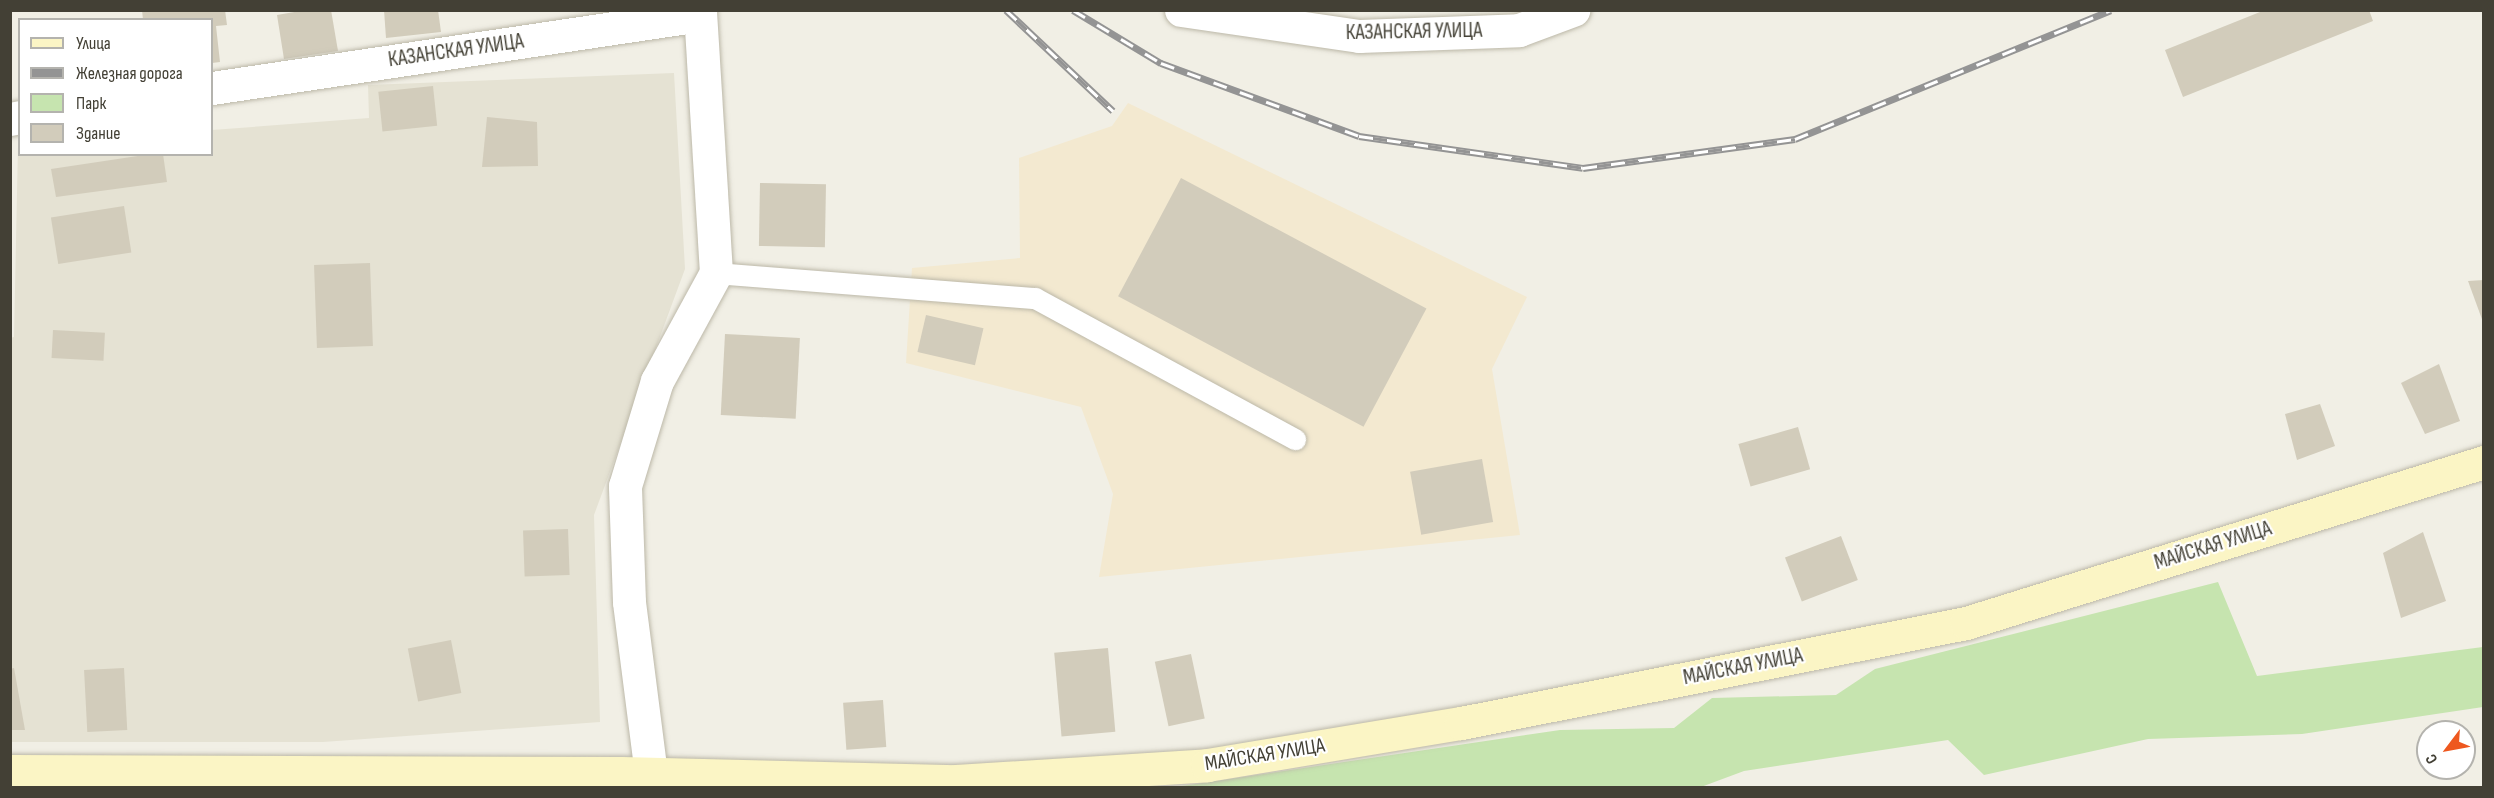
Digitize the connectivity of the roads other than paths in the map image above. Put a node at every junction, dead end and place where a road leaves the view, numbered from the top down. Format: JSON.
{"nodes":[{"id":1,"x":1181,"y":10,"type":"edge"},
{"id":2,"x":1573,"y":10,"type":"edge"},
{"id":3,"x":700,"y":13,"type":"edge"},
{"id":4,"x":213,"y":88,"type":"edge"},
{"id":5,"x":716,"y":273,"type":"junction"},
{"id":6,"x":1295,"y":439,"type":"dead end"},
{"id":7,"x":2484,"y":462,"type":"edge"},
{"id":8,"x":10,"y":771,"type":"edge"},
{"id":9,"x":651,"y":774,"type":"junction"}],
"edges":[{"from":1,"to":2,"type":"street","name":"КАЗАНСКАЯ УЛИЦА"},
{"from":3,"to":4,"type":"street","name":"КАЗАНСКАЯ УЛИЦА"},
{"from":3,"to":5,"type":"street"},
{"from":5,"to":6,"type":"lane"},
{"from":5,"to":9,"type":"street"},
{"from":7,"to":9,"type":"street","name":"МАЙСКАЯ УЛИЦА"},
{"from":8,"to":9,"type":"street","name":"МАЙСКАЯ УЛИЦА"}]}
